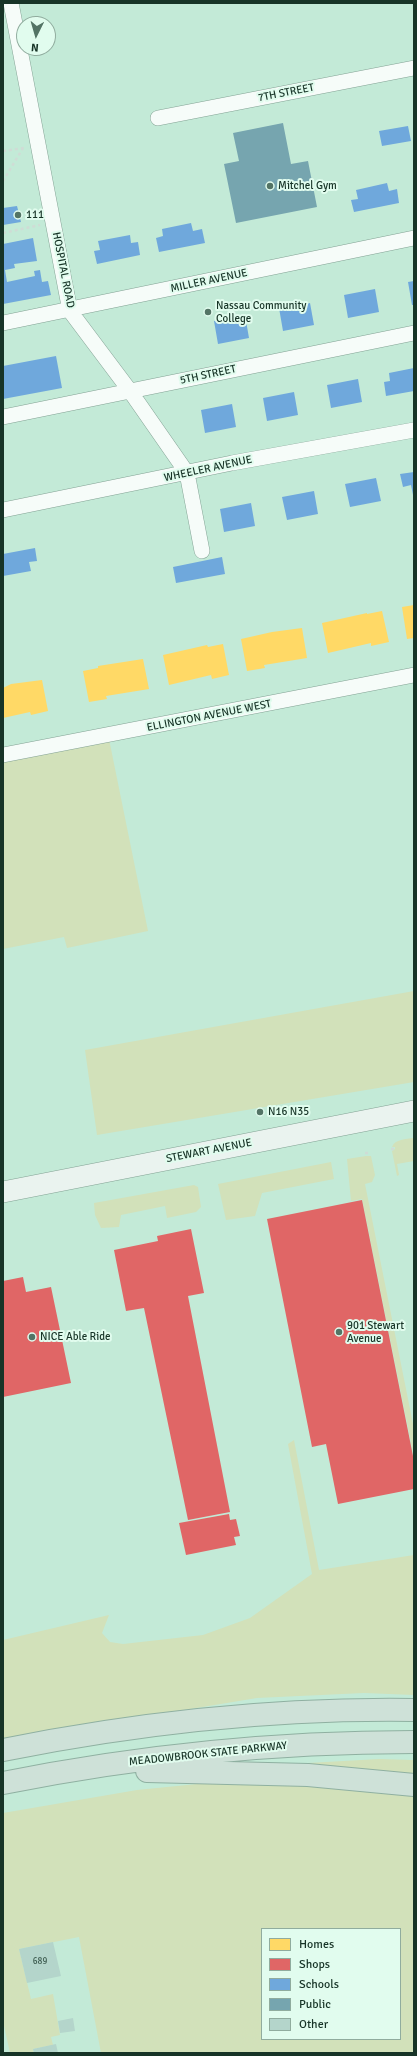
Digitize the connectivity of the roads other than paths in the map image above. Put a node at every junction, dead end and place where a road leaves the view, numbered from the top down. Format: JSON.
{"nodes":[{"id":1,"x":11,"y":3,"type":"edge"},
{"id":2,"x":414,"y":68,"type":"edge"},
{"id":3,"x":158,"y":118,"type":"dead end"},
{"id":4,"x":414,"y":238,"type":"edge"},
{"id":5,"x":70,"y":311,"type":"junction"},
{"id":6,"x":3,"y":323,"type":"edge"},
{"id":7,"x":414,"y":333,"type":"edge"},
{"id":8,"x":130,"y":391,"type":"junction"},
{"id":9,"x":3,"y":417,"type":"edge"},
{"id":10,"x":414,"y":430,"type":"edge"},
{"id":11,"x":186,"y":473,"type":"junction"},
{"id":12,"x":3,"y":510,"type":"edge"},
{"id":13,"x":202,"y":551,"type":"dead end"},
{"id":14,"x":414,"y":675,"type":"edge"},
{"id":15,"x":3,"y":755,"type":"edge"},
{"id":16,"x":414,"y":1111,"type":"edge"},
{"id":17,"x":3,"y":1192,"type":"edge"},
{"id":18,"x":414,"y":1710,"type":"edge"},
{"id":19,"x":414,"y":1742,"type":"edge"},
{"id":20,"x":3,"y":1750,"type":"edge"},
{"id":21,"x":82,"y":1769,"type":"junction"},
{"id":22,"x":3,"y":1783,"type":"edge"},
{"id":23,"x":414,"y":1785,"type":"edge"}],
"edges":[{"from":1,"to":5,"type":"street","name":"HOSPITAL ROAD"},
{"from":2,"to":3,"type":"street","name":"7TH STREET"},
{"from":4,"to":5,"type":"street","name":"MILLER AVENUE"},
{"from":5,"to":6,"type":"street","name":"MILLER AVENUE"},
{"from":5,"to":8,"type":"street","name":"HOSPITAL ROAD"},
{"from":7,"to":8,"type":"street","name":"5TH STREET"},
{"from":8,"to":9,"type":"street","name":"5TH STREET"},
{"from":8,"to":11,"type":"street","name":"HOSPITAL ROAD"},
{"from":10,"to":11,"type":"street","name":"WHEELER AVENUE"},
{"from":11,"to":12,"type":"street","name":"WHEELER AVENUE"},
{"from":11,"to":13,"type":"street","name":"HOSPITAL ROAD"},
{"from":14,"to":15,"type":"street","name":"ELLINGTON AVENUE WEST"},
{"from":16,"to":17,"type":"main road","name":"STEWART AVENUE"},
{"from":18,"to":20,"type":"highway"},
{"from":19,"to":21,"type":"highway","name":"MEADOWBROOK STATE PARKWAY"},
{"from":21,"to":22,"type":"highway","name":"MEADOWBROOK STATE PARKWAY"},
{"from":21,"to":23,"type":"highway"}]}
